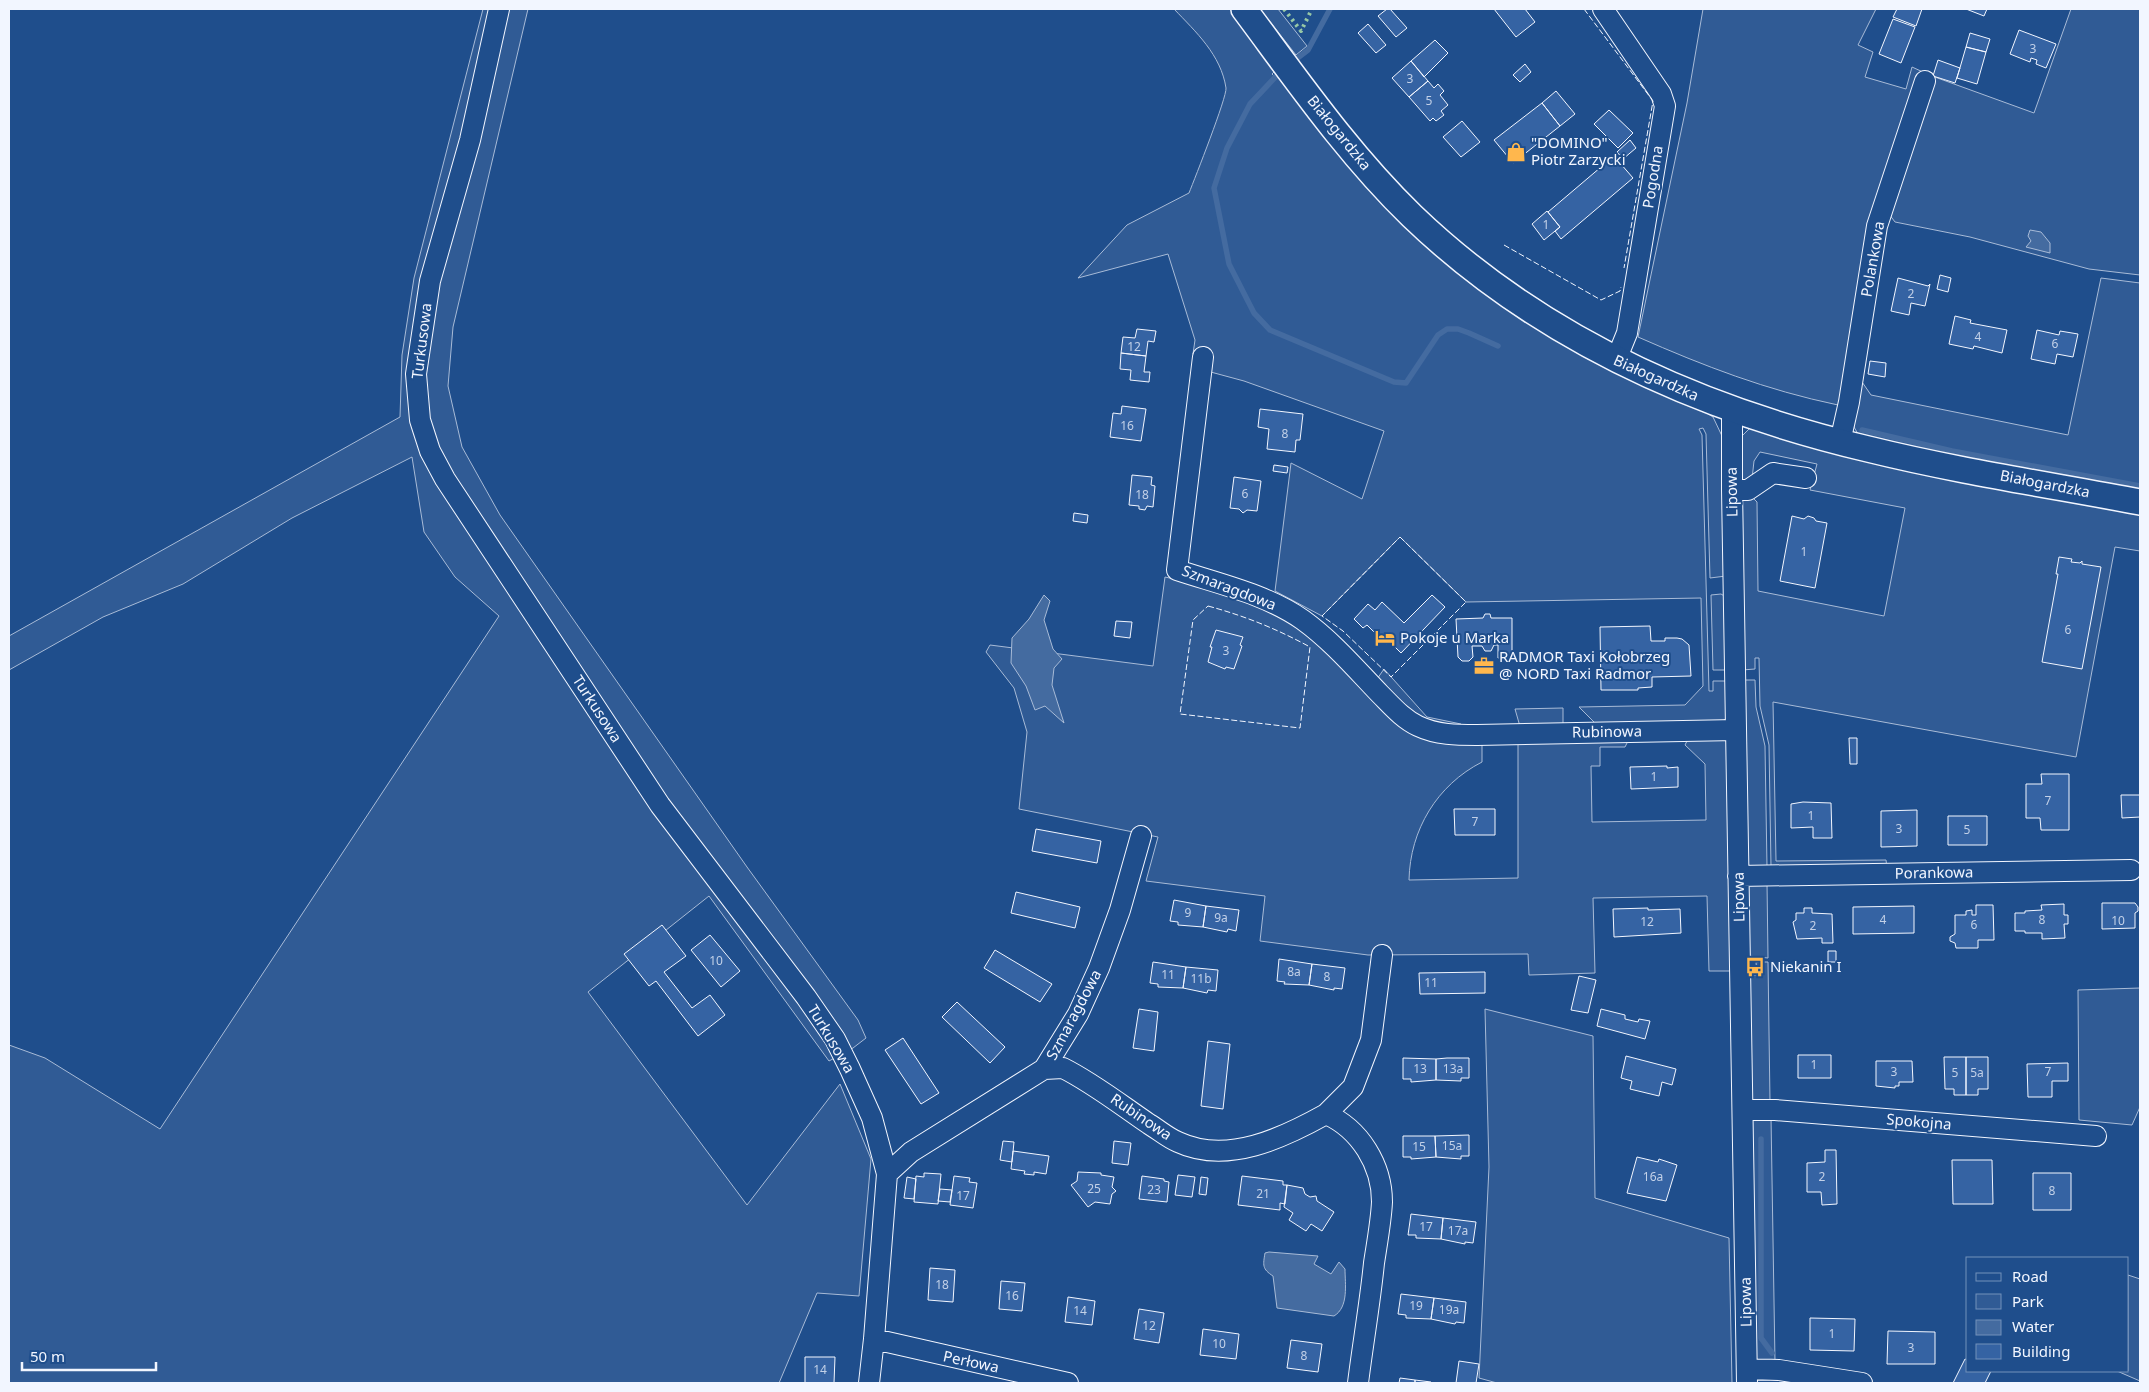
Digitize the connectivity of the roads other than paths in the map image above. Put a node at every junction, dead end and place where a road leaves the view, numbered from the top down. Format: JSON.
{"nodes":[{"id":1,"x":499,"y":9,"type":"edge"},
{"id":2,"x":1244,"y":9,"type":"edge"},
{"id":3,"x":1604,"y":9,"type":"edge"},
{"id":4,"x":1925,"y":81,"type":"dead end"},
{"id":5,"x":1203,"y":357,"type":"dead end"},
{"id":6,"x":1616,"y":360,"type":"junction"},
{"id":7,"x":1735,"y":411,"type":"junction"},
{"id":8,"x":1840,"y":442,"type":"junction"},
{"id":9,"x":1806,"y":478,"type":"dead end"},
{"id":10,"x":1732,"y":490,"type":"junction"},
{"id":11,"x":2140,"y":502,"type":"edge"},
{"id":12,"x":1736,"y":730,"type":"junction"},
{"id":13,"x":1478,"y":735,"type":"joint"},
{"id":14,"x":1141,"y":836,"type":"dead end"},
{"id":15,"x":2131,"y":870,"type":"dead end"},
{"id":16,"x":1738,"y":876,"type":"junction"},
{"id":17,"x":1382,"y":955,"type":"dead end"},
{"id":18,"x":1044,"y":1069,"type":"junction"},
{"id":19,"x":1743,"y":1110,"type":"junction"},
{"id":20,"x":1326,"y":1114,"type":"junction"},
{"id":21,"x":2096,"y":1136,"type":"dead end"},
{"id":22,"x":886,"y":1174,"type":"junction"},
{"id":23,"x":874,"y":1339,"type":"junction"},
{"id":24,"x":1747,"y":1376,"type":"edge"},
{"id":25,"x":869,"y":1383,"type":"edge"},
{"id":26,"x":1068,"y":1383,"type":"edge"},
{"id":27,"x":1358,"y":1383,"type":"edge"},
{"id":28,"x":1862,"y":1383,"type":"edge"}],
"edges":[{"from":1,"to":22,"type":"street","name":"Turkusowa"},
{"from":2,"to":6,"type":"main road","name":"Białogardzka"},
{"from":3,"to":6,"type":"street","name":"Pogodna"},
{"from":4,"to":8,"type":"street","name":"Polankowa"},
{"from":5,"to":13,"type":"street","name":"Szmaragdowa"},
{"from":6,"to":7,"type":"main road","name":"Białogardzka"},
{"from":7,"to":8,"type":"main road","name":"Białogardzka"},
{"from":7,"to":10,"type":"street","name":"Lipowa"},
{"from":8,"to":11,"type":"main road","name":"Białogardzka"},
{"from":9,"to":10,"type":"street"},
{"from":10,"to":12,"type":"street","name":"Lipowa"},
{"from":12,"to":13,"type":"street","name":"Rubinowa"},
{"from":12,"to":16,"type":"street","name":"Lipowa"},
{"from":14,"to":18,"type":"street","name":"Szmaragdowa"},
{"from":15,"to":16,"type":"street","name":"Porankowa"},
{"from":16,"to":19,"type":"street","name":"Lipowa"},
{"from":17,"to":20,"type":"street","name":"Rubinowa"},
{"from":18,"to":20,"type":"street","name":"Rubinowa"},
{"from":18,"to":22,"type":"street","name":"Szmaragdowa"},
{"from":19,"to":21,"type":"street","name":"Spokojna"},
{"from":19,"to":24,"type":"street","name":"Lipowa"},
{"from":20,"to":27,"type":"street"},
{"from":22,"to":23,"type":"street","name":"Turkusowa"},
{"from":23,"to":25,"type":"street","name":"Turkusowa"},
{"from":23,"to":26,"type":"street","name":"Perłowa"},
{"from":24,"to":28,"type":"street"}]}
